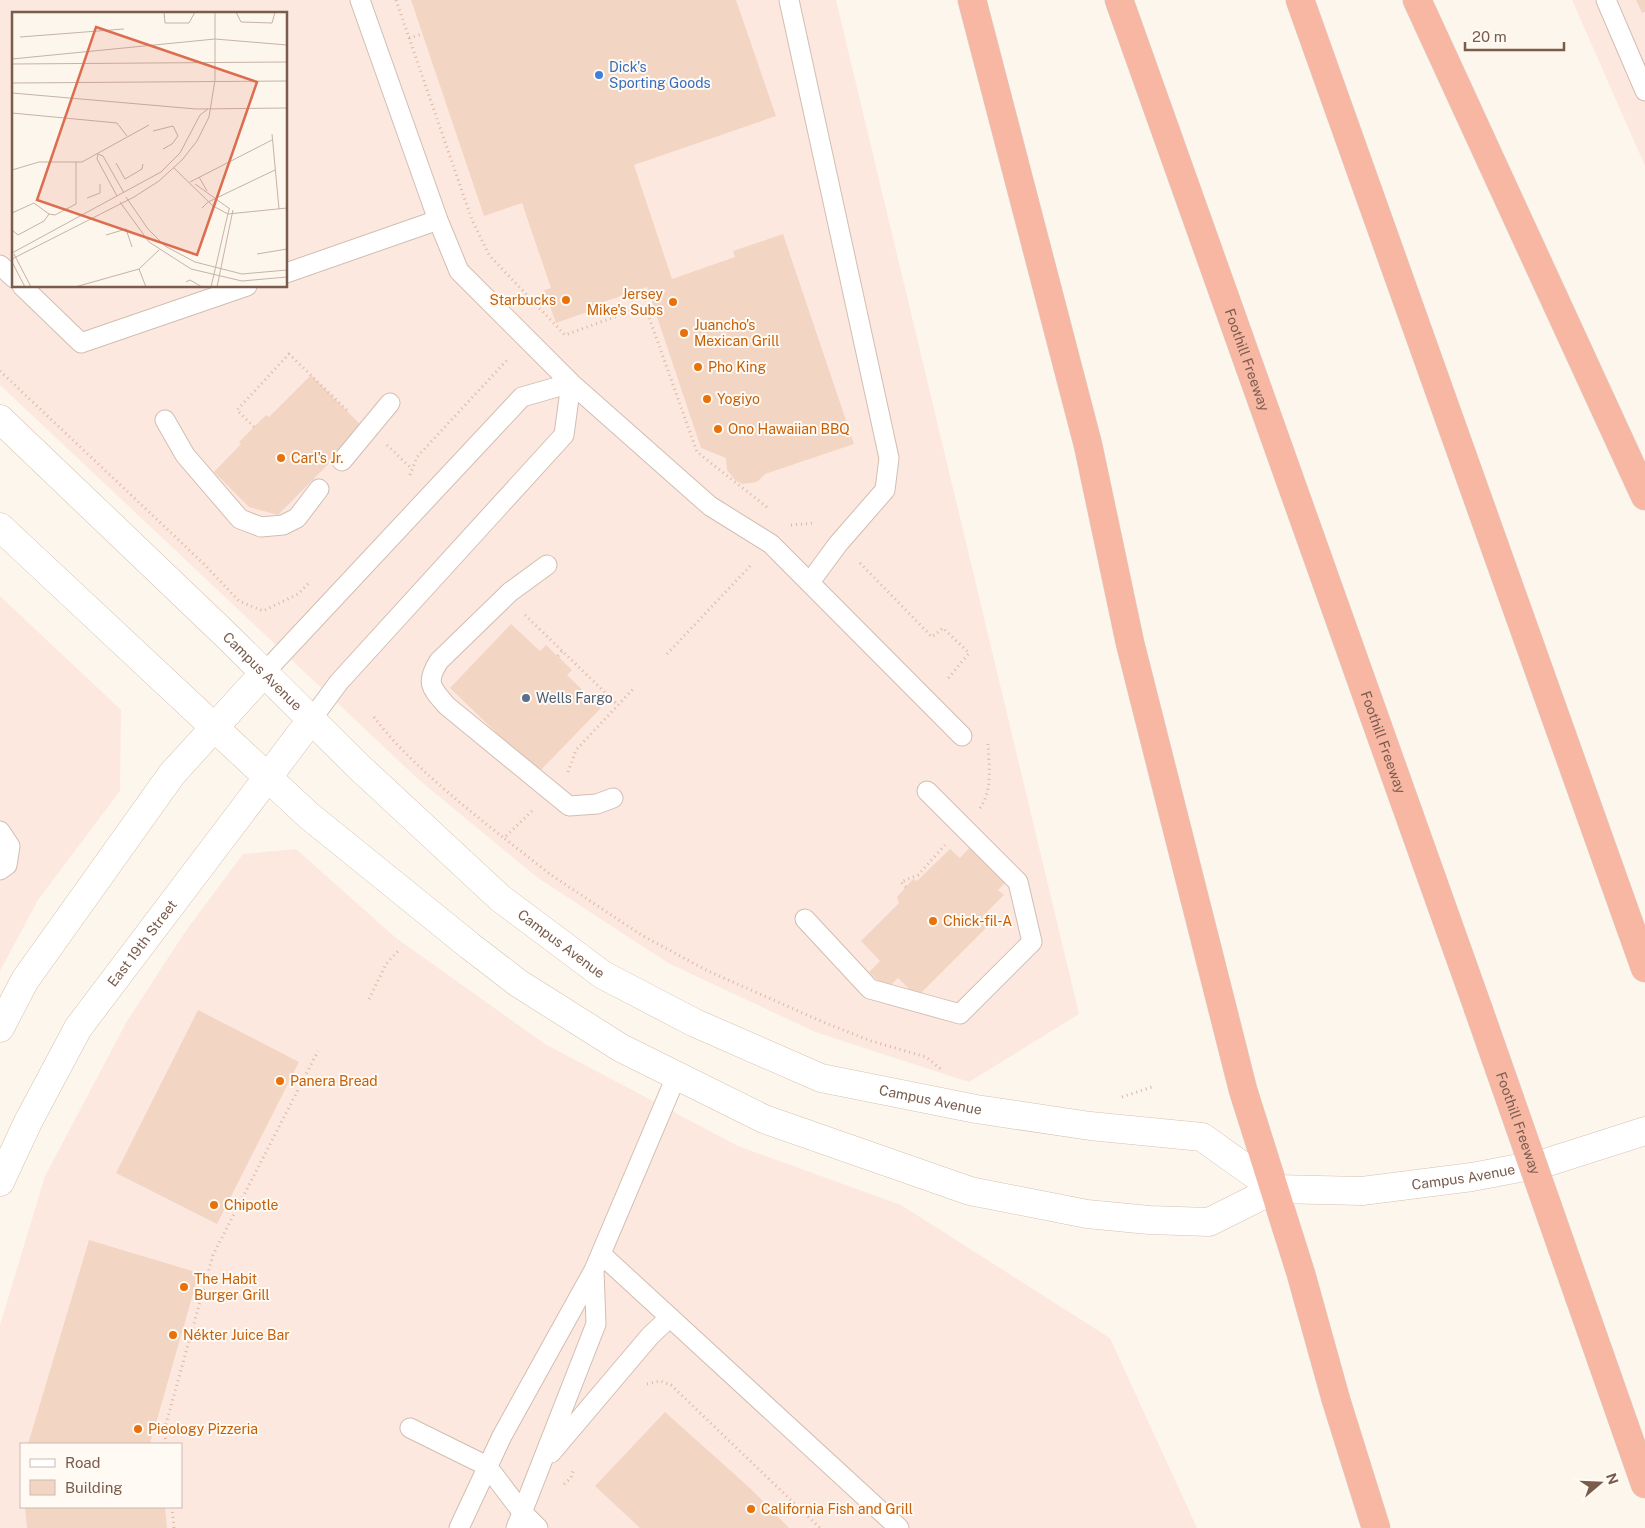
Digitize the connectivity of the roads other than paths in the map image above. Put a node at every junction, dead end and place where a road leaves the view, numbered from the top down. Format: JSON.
{"nodes":[{"id":1,"x":360,"y":0,"type":"edge"},
{"id":2,"x":789,"y":0,"type":"edge"},
{"id":3,"x":972,"y":0,"type":"edge"},
{"id":4,"x":1119,"y":0,"type":"edge"},
{"id":5,"x":1300,"y":0,"type":"edge"},
{"id":6,"x":1417,"y":0,"type":"edge"},
{"id":7,"x":1606,"y":0,"type":"edge"},
{"id":8,"x":1645,"y":91,"type":"edge"},
{"id":9,"x":438,"y":220,"type":"junction"},
{"id":10,"x":0,"y":265,"type":"edge"},
{"id":11,"x":288,"y":272,"type":"edge"},
{"id":12,"x":12,"y":276,"type":"edge"},
{"id":13,"x":24,"y":288,"type":"edge"},
{"id":14,"x":241,"y":288,"type":"edge"},
{"id":15,"x":572,"y":383,"type":"junction"},
{"id":16,"x":390,"y":403,"type":"dead end"},
{"id":17,"x":0,"y":419,"type":"edge"},
{"id":18,"x":166,"y":420,"type":"dead end"},
{"id":19,"x":342,"y":461,"type":"dead end"},
{"id":20,"x":319,"y":489,"type":"dead end"},
{"id":21,"x":1645,"y":496,"type":"edge"},
{"id":22,"x":0,"y":527,"type":"edge"},
{"id":23,"x":546,"y":566,"type":"dead end"},
{"id":24,"x":810,"y":582,"type":"junction"},
{"id":25,"x":264,"y":673,"type":"junction"},
{"id":26,"x":311,"y":720,"type":"junction"},
{"id":27,"x":213,"y":728,"type":"junction"},
{"id":28,"x":962,"y":736,"type":"dead end"},
{"id":29,"x":268,"y":778,"type":"junction"},
{"id":30,"x":927,"y":791,"type":"dead end"},
{"id":31,"x":613,"y":798,"type":"dead end"},
{"id":32,"x":0,"y":831,"type":"edge"},
{"id":33,"x":0,"y":870,"type":"edge"},
{"id":34,"x":805,"y":919,"type":"dead end"},
{"id":35,"x":1644,"y":965,"type":"edge"},
{"id":36,"x":0,"y":1028,"type":"edge"},
{"id":37,"x":676,"y":1077,"type":"junction"},
{"id":38,"x":1645,"y":1131,"type":"edge"},
{"id":39,"x":0,"y":1182,"type":"edge"},
{"id":40,"x":1275,"y":1189,"type":"junction"},
{"id":41,"x":597,"y":1262,"type":"junction"},
{"id":42,"x":670,"y":1317,"type":"junction"},
{"id":43,"x":410,"y":1428,"type":"dead end"},
{"id":44,"x":487,"y":1466,"type":"junction"},
{"id":45,"x":540,"y":1466,"type":"junction"},
{"id":46,"x":1645,"y":1484,"type":"edge"},
{"id":47,"x":519,"y":1520,"type":"edge"},
{"id":48,"x":459,"y":1528,"type":"edge"},
{"id":49,"x":538,"y":1528,"type":"edge"},
{"id":50,"x":899,"y":1528,"type":"edge"},
{"id":51,"x":1376,"y":1528,"type":"edge"}],
"edges":[{"from":1,"to":9,"type":"lane"},
{"from":2,"to":24,"type":"lane"},
{"from":3,"to":40,"type":"highway"},
{"from":4,"to":46,"type":"highway","name":"Foothill Freeway","bridge":true},
{"from":5,"to":35,"type":"highway"},
{"from":6,"to":21,"type":"highway"},
{"from":7,"to":8,"type":"lane"},
{"from":9,"to":11,"type":"lane"},
{"from":9,"to":15,"type":"lane"},
{"from":10,"to":12,"type":"lane"},
{"from":13,"to":14,"type":"lane"},
{"from":15,"to":24,"type":"lane"},
{"from":15,"to":25,"type":"lane"},
{"from":15,"to":26,"type":"lane"},
{"from":16,"to":19,"type":"lane"},
{"from":17,"to":25,"type":"main road","name":"Campus Avenue"},
{"from":18,"to":20,"type":"lane"},
{"from":22,"to":27,"type":"main road","name":"Campus Avenue"},
{"from":23,"to":31,"type":"lane"},
{"from":24,"to":28,"type":"lane"},
{"from":25,"to":26,"type":"main road","name":"Campus Avenue"},
{"from":25,"to":27,"type":"main road"},
{"from":26,"to":29,"type":"main road","name":"East 19th Street"},
{"from":26,"to":40,"type":"main road","name":"Campus Avenue"},
{"from":27,"to":29,"type":"main road","name":"Campus Avenue"},
{"from":27,"to":36,"type":"main road"},
{"from":29,"to":37,"type":"main road","name":"Campus Avenue"},
{"from":29,"to":39,"type":"main road","name":"East 19th Street"},
{"from":30,"to":34,"type":"lane"},
{"from":32,"to":33,"type":"lane"},
{"from":37,"to":40,"type":"main road","name":"Campus Avenue"},
{"from":37,"to":41,"type":"lane"},
{"from":38,"to":40,"type":"main road","name":"Campus Avenue"},
{"from":40,"to":51,"type":"highway"},
{"from":41,"to":42,"type":"lane"},
{"from":41,"to":44,"type":"lane"},
{"from":41,"to":45,"type":"lane"},
{"from":42,"to":45,"type":"lane"},
{"from":42,"to":50,"type":"lane"},
{"from":43,"to":44,"type":"lane"},
{"from":44,"to":47,"type":"lane"},
{"from":44,"to":48,"type":"lane"},
{"from":45,"to":47,"type":"lane"},
{"from":47,"to":49,"type":"lane"}]}
